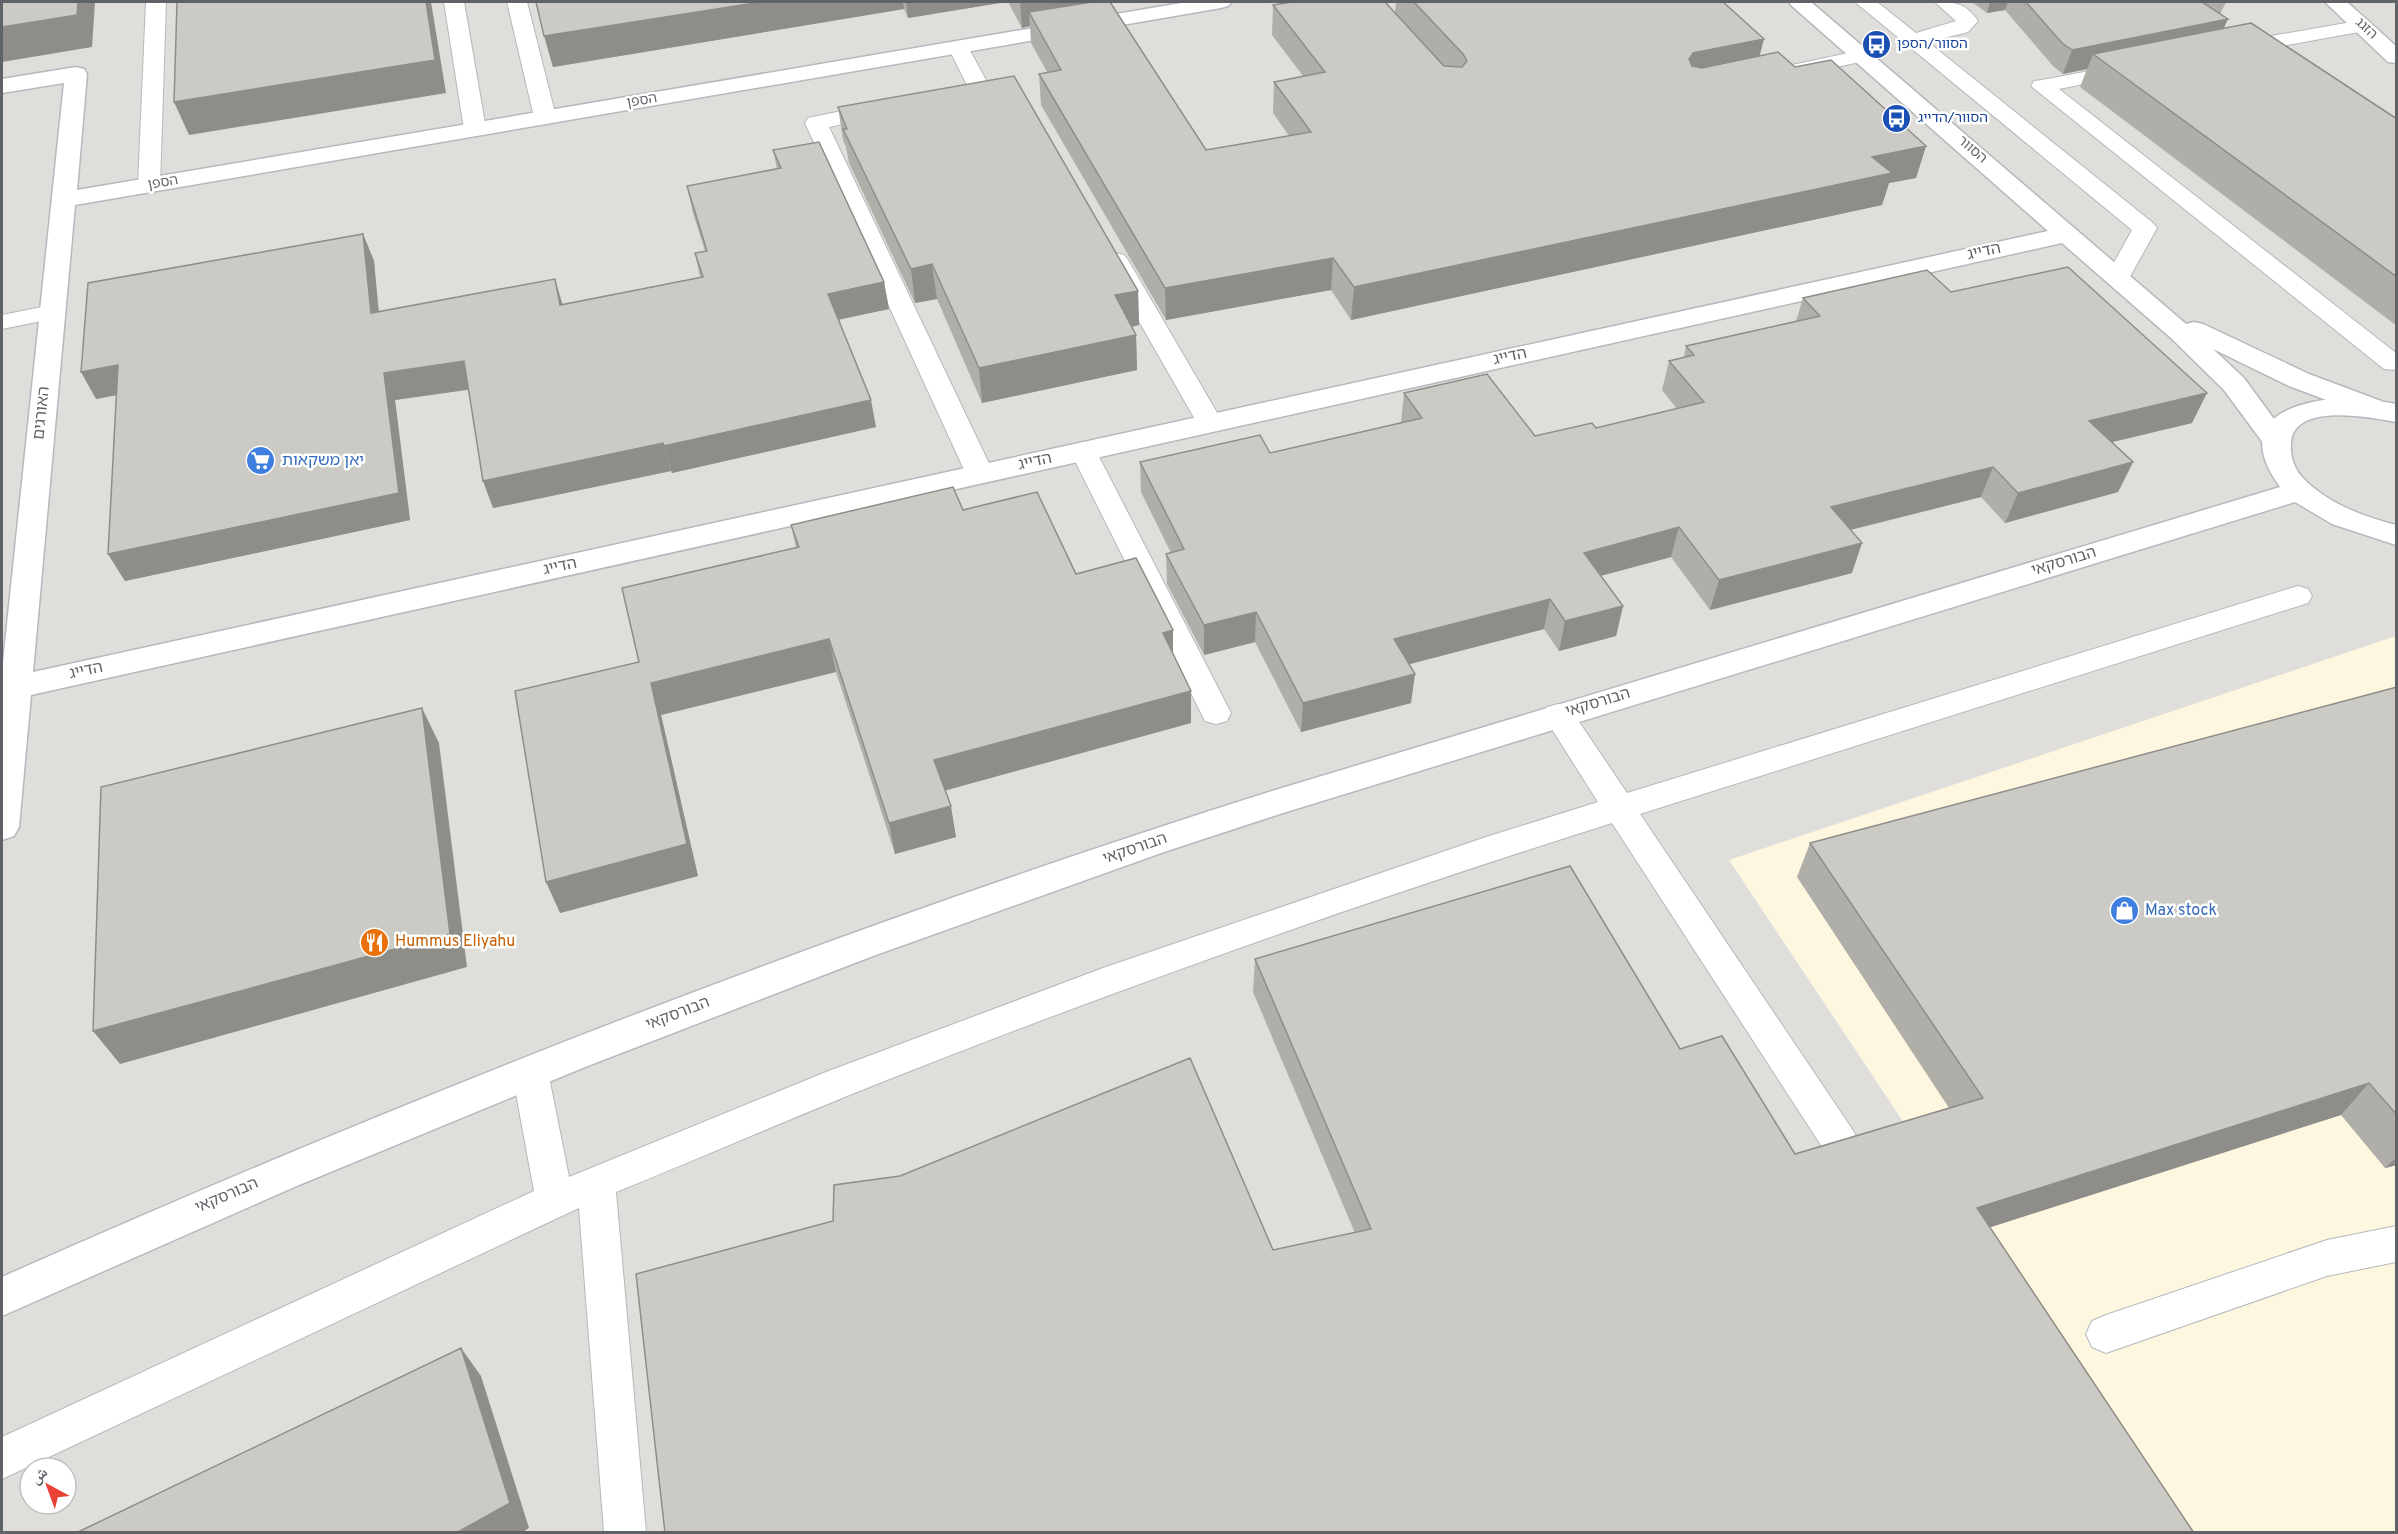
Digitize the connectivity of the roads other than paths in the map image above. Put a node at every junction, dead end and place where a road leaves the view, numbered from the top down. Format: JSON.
{"nodes":[{"id":1,"x":156,"y":2,"type":"edge"},
{"id":2,"x":454,"y":2,"type":"edge"},
{"id":3,"x":517,"y":2,"type":"edge"},
{"id":4,"x":1221,"y":2,"type":"edge"},
{"id":5,"x":1799,"y":2,"type":"edge"},
{"id":6,"x":1865,"y":2,"type":"edge"},
{"id":7,"x":1945,"y":2,"type":"edge"},
{"id":8,"x":2335,"y":2,"type":"edge"},
{"id":9,"x":2362,"y":26,"type":"junction"},
{"id":10,"x":1913,"y":40,"type":"junction"},
{"id":11,"x":958,"y":47,"type":"junction"},
{"id":12,"x":2221,"y":51,"type":"edge"},
{"id":13,"x":2396,"y":55,"type":"edge"},
{"id":14,"x":1862,"y":56,"type":"junction"},
{"id":15,"x":2143,"y":66,"type":"edge"},
{"id":16,"x":1773,"y":74,"type":"edge"},
{"id":17,"x":2,"y":86,"type":"edge"},
{"id":18,"x":982,"y":91,"type":"edge"},
{"id":19,"x":904,"y":106,"type":"edge"},
{"id":20,"x":545,"y":117,"type":"junction"},
{"id":21,"x":475,"y":129,"type":"junction"},
{"id":22,"x":149,"y":185,"type":"junction"},
{"id":23,"x":63,"y":200,"type":"junction"},
{"id":24,"x":2068,"y":234,"type":"junction"},
{"id":25,"x":1104,"y":238,"type":"edge"},
{"id":26,"x":2118,"y":276,"type":"junction"},
{"id":27,"x":2144,"y":299,"type":"junction"},
{"id":28,"x":52,"y":312,"type":"junction"},
{"id":29,"x":2,"y":322,"type":"edge"},
{"id":30,"x":2393,"y":363,"type":"dead end"},
{"id":31,"x":2384,"y":410,"type":"edge"},
{"id":32,"x":1210,"y":423,"type":"junction"},
{"id":33,"x":2276,"y":441,"type":"junction"},
{"id":34,"x":1083,"y":451,"type":"junction"},
{"id":35,"x":980,"y":474,"type":"junction"},
{"id":36,"x":2300,"y":491,"type":"junction"},
{"id":37,"x":2397,"y":536,"type":"edge"},
{"id":38,"x":2298,"y":596,"type":"dead end"},
{"id":39,"x":9,"y":688,"type":"edge"},
{"id":40,"x":1216,"y":713,"type":"dead end"},
{"id":41,"x":1558,"y":715,"type":"junction"},
{"id":42,"x":1621,"y":809,"type":"junction"},
{"id":43,"x":2,"y":827,"type":"edge"},
{"id":44,"x":530,"y":1072,"type":"junction"},
{"id":45,"x":1841,"y":1144,"type":"edge"},
{"id":46,"x":596,"y":1183,"type":"junction"},
{"id":47,"x":555,"y":1200,"type":"junction"},
{"id":48,"x":2397,"y":1244,"type":"edge"},
{"id":49,"x":2,"y":1297,"type":"edge"},
{"id":50,"x":2106,"y":1334,"type":"dead end"},
{"id":51,"x":2,"y":1458,"type":"edge"},
{"id":52,"x":625,"y":1533,"type":"edge"}],
"edges":[{"from":1,"to":22,"type":"lane"},
{"from":2,"to":21,"type":"lane"},
{"from":3,"to":20,"type":"lane"},
{"from":4,"to":11,"type":"street","name":"הספן"},
{"from":5,"to":14,"type":"street","name":"הסוור"},
{"from":6,"to":10,"type":"lane"},
{"from":7,"to":10,"type":"lane"},
{"from":8,"to":9,"type":"street","name":"הזגג"},
{"from":9,"to":12,"type":"lane"},
{"from":9,"to":13,"type":"street","name":"הזגג"},
{"from":10,"to":26,"type":"lane"},
{"from":11,"to":18,"type":"lane"},
{"from":11,"to":20,"type":"street","name":"הספן"},
{"from":14,"to":16,"type":"lane"},
{"from":14,"to":24,"type":"street","name":"הסוור"},
{"from":15,"to":30,"type":"lane"},
{"from":17,"to":23,"type":"street","name":"האורגים"},
{"from":19,"to":35,"type":"lane"},
{"from":20,"to":21,"type":"street","name":"הספן"},
{"from":21,"to":22,"type":"street","name":"הספן"},
{"from":22,"to":23,"type":"street","name":"הספן"},
{"from":23,"to":28,"type":"street","name":"האורגים"},
{"from":24,"to":26,"type":"street","name":"הסוור"},
{"from":24,"to":32,"type":"street","name":"הדייג"},
{"from":25,"to":32,"type":"lane"},
{"from":26,"to":27,"type":"street","name":"הסוור"},
{"from":27,"to":31,"type":"street","name":"הסוור"},
{"from":27,"to":33,"type":"street","name":"הסוור"},
{"from":28,"to":29,"type":"lane"},
{"from":28,"to":39,"type":"street","name":"האורגים"},
{"from":31,"to":33,"type":"street"},
{"from":32,"to":34,"type":"street","name":"הדייג"},
{"from":33,"to":36,"type":"street"},
{"from":34,"to":35,"type":"street","name":"הדייג"},
{"from":34,"to":40,"type":"lane"},
{"from":35,"to":39,"type":"street","name":"הדייג"},
{"from":36,"to":37,"type":"street"},
{"from":36,"to":41,"type":"street","name":"הבורסקאי"},
{"from":38,"to":42,"type":"lane"},
{"from":39,"to":43,"type":"street","name":"האורגים"},
{"from":41,"to":42,"type":"lane"},
{"from":41,"to":44,"type":"street","name":"הבורסקאי"},
{"from":42,"to":45,"type":"lane"},
{"from":42,"to":46,"type":"lane"},
{"from":44,"to":47,"type":"lane"},
{"from":44,"to":49,"type":"street","name":"הבורסקאי"},
{"from":46,"to":47,"type":"lane"},
{"from":46,"to":52,"type":"lane"},
{"from":47,"to":51,"type":"lane"},
{"from":48,"to":50,"type":"lane"}]}
